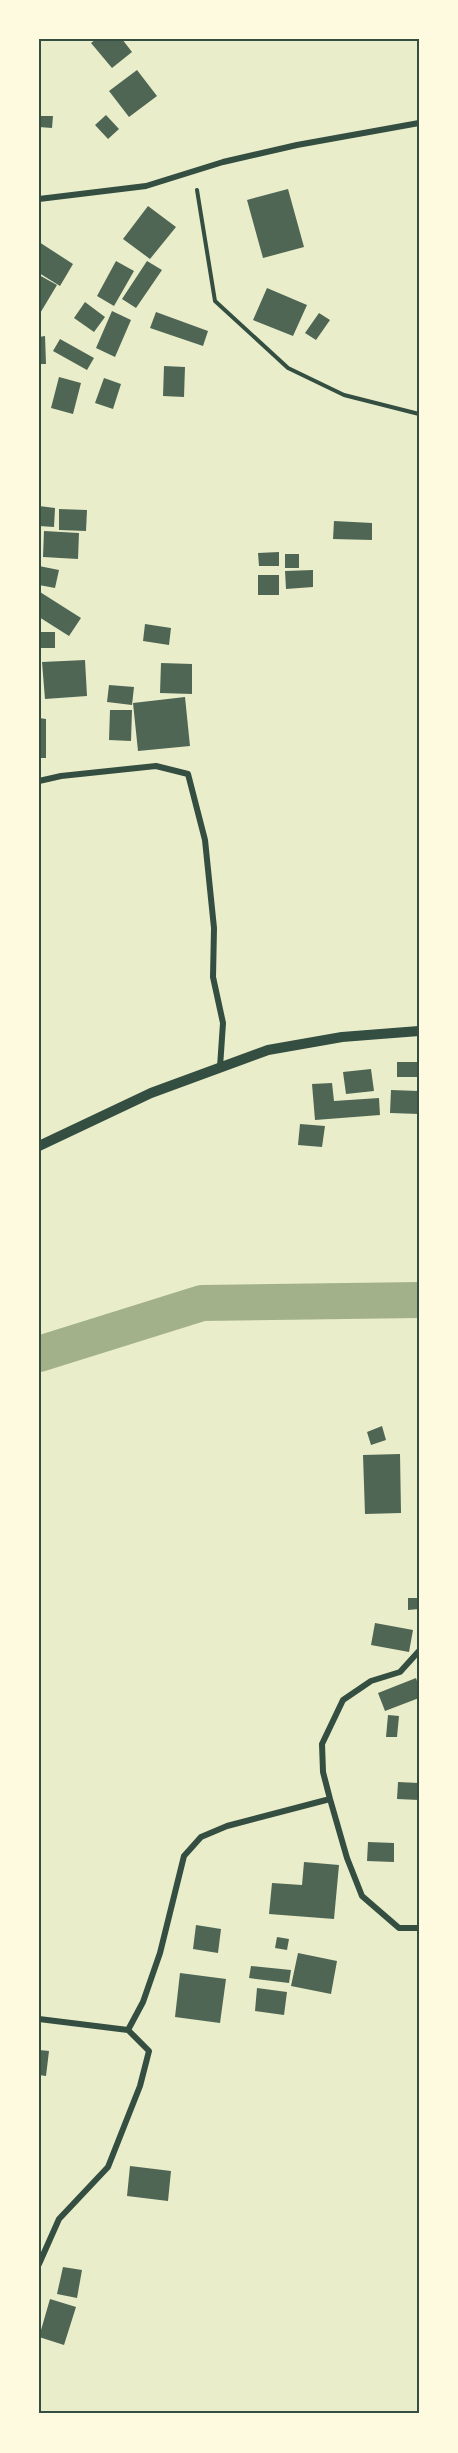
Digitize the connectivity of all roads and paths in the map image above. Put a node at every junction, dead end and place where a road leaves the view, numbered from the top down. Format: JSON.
{"nodes":[{"id":1,"x":419,"y":123,"type":"edge"},
{"id":2,"x":194,"y":172,"type":"junction"},
{"id":3,"x":39,"y":199,"type":"edge"},
{"id":4,"x":419,"y":414,"type":"edge"},
{"id":5,"x":39,"y":781,"type":"edge"},
{"id":6,"x":419,"y":1031,"type":"edge"},
{"id":7,"x":220,"y":1068,"type":"junction"},
{"id":8,"x":39,"y":1146,"type":"edge"},
{"id":9,"x":419,"y":1651,"type":"edge"},
{"id":10,"x":330,"y":1799,"type":"junction"},
{"id":11,"x":419,"y":1928,"type":"edge"},
{"id":12,"x":39,"y":2019,"type":"edge"},
{"id":13,"x":128,"y":2030,"type":"junction"},
{"id":14,"x":39,"y":2264,"type":"edge"}],
"edges":[{"from":1,"to":2,"type":"street"},
{"from":2,"to":3,"type":"street"},
{"from":2,"to":4,"type":"path"},
{"from":5,"to":7,"type":"street"},
{"from":6,"to":7,"type":"street"},
{"from":7,"to":8,"type":"street"},
{"from":9,"to":10,"type":"street"},
{"from":10,"to":11,"type":"street"},
{"from":10,"to":13,"type":"street"},
{"from":12,"to":13,"type":"street"},
{"from":13,"to":14,"type":"street"}]}
